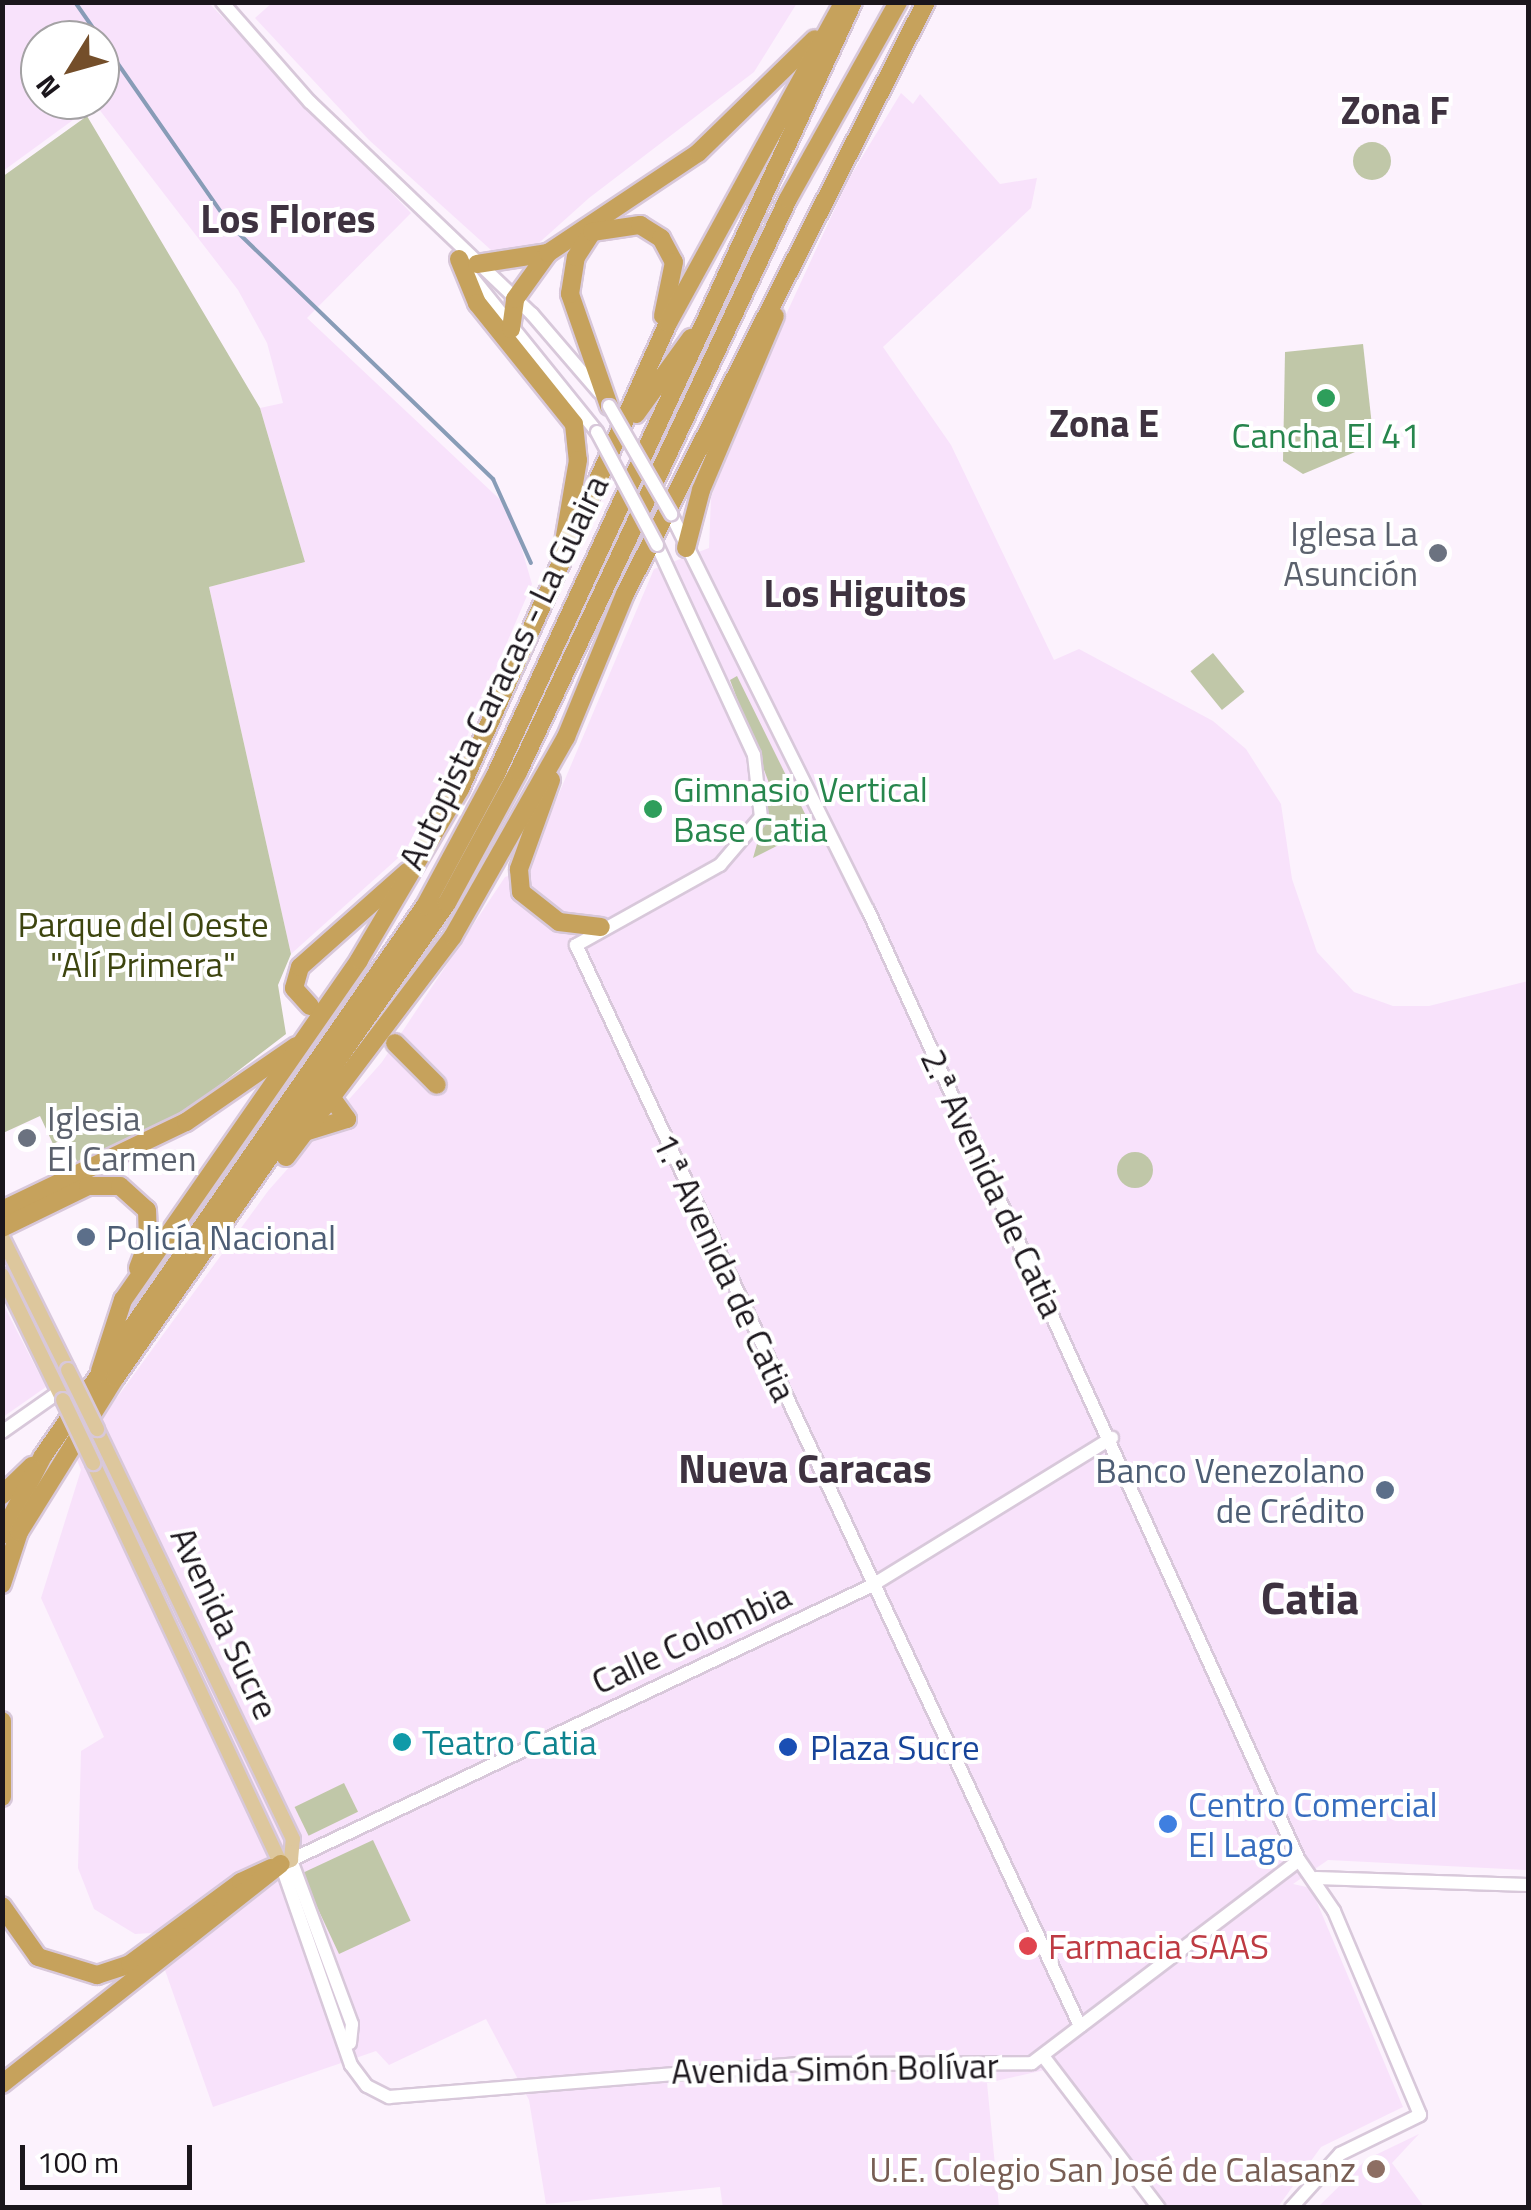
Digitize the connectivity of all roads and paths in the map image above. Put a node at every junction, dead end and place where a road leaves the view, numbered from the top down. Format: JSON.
{"nodes":[{"id":1,"x":222,"y":2,"type":"edge"},
{"id":2,"x":844,"y":2,"type":"edge"},
{"id":3,"x":853,"y":2,"type":"edge"},
{"id":4,"x":898,"y":2,"type":"edge"},
{"id":5,"x":926,"y":2,"type":"edge"},
{"id":6,"x":823,"y":33,"type":"junction"},
{"id":7,"x":806,"y":233,"type":"junction"},
{"id":8,"x":548,"y":253,"type":"junction"},
{"id":9,"x":468,"y":262,"type":"junction"},
{"id":10,"x":515,"y":298,"type":"junction"},
{"id":11,"x":710,"y":314,"type":"junction"},
{"id":12,"x":511,"y":328,"type":"junction"},
{"id":13,"x":649,"y":366,"type":"junction"},
{"id":14,"x":610,"y":406,"type":"junction"},
{"id":15,"x":618,"y":438,"type":"junction"},
{"id":16,"x":686,"y":548,"type":"junction"},
{"id":17,"x":560,"y":575,"type":"junction"},
{"id":18,"x":617,"y":614,"type":"junction"},
{"id":19,"x":554,"y":692,"type":"junction"},
{"id":20,"x":566,"y":737,"type":"junction"},
{"id":21,"x":417,"y":865,"type":"junction"},
{"id":22,"x":601,"y":926,"type":"junction"},
{"id":23,"x":310,"y":1006,"type":"dead end"},
{"id":24,"x":309,"y":1035,"type":"junction"},
{"id":25,"x":394,"y":1043,"type":"dead end"},
{"id":26,"x":438,"y":1085,"type":"dead end"},
{"id":27,"x":293,"y":1096,"type":"junction"},
{"id":28,"x":261,"y":1174,"type":"junction"},
{"id":29,"x":2,"y":1210,"type":"edge"},
{"id":30,"x":2,"y":1228,"type":"edge"},
{"id":31,"x":2,"y":1237,"type":"edge"},
{"id":32,"x":2,"y":1276,"type":"edge"},
{"id":33,"x":123,"y":1300,"type":"junction"},
{"id":34,"x":107,"y":1377,"type":"junction"},
{"id":35,"x":61,"y":1396,"type":"junction"},
{"id":36,"x":2,"y":1432,"type":"edge"},
{"id":37,"x":1112,"y":1438,"type":"junction"},
{"id":38,"x":43,"y":1456,"type":"junction"},
{"id":39,"x":2,"y":1494,"type":"edge"},
{"id":40,"x":2,"y":1535,"type":"edge"},
{"id":41,"x":2,"y":1584,"type":"edge"},
{"id":42,"x":871,"y":1586,"type":"junction"},
{"id":43,"x":2,"y":1721,"type":"edge"},
{"id":44,"x":2,"y":1797,"type":"edge"},
{"id":45,"x":1299,"y":1860,"type":"junction"},
{"id":46,"x":286,"y":1862,"type":"junction"},
{"id":47,"x":1316,"y":1878,"type":"junction"},
{"id":48,"x":1528,"y":1884,"type":"edge"},
{"id":49,"x":2,"y":1906,"type":"edge"},
{"id":50,"x":1080,"y":2026,"type":"junction"},
{"id":51,"x":1043,"y":2056,"type":"junction"},
{"id":52,"x":2,"y":2084,"type":"edge"},
{"id":53,"x":367,"y":2086,"type":"joint"},
{"id":54,"x":1159,"y":2208,"type":"edge"},
{"id":55,"x":1291,"y":2208,"type":"edge"}],
"edges":[{"from":1,"to":9,"type":"street"},
{"from":2,"to":6,"type":"highway","name":"Autopista Caracas - La Guaira"},
{"from":3,"to":11,"type":"highway","name":"Autopista Caracas - La Guaira"},
{"from":4,"to":19,"type":"highway","name":"Autopista Caracas - La Guaira"},
{"from":5,"to":7,"type":"highway","name":"Autopista Caracas - La Guaira"},
{"from":6,"to":8,"type":"highway"},
{"from":6,"to":13,"type":"highway","name":"Autopista Caracas - La Guaira"},
{"from":7,"to":16,"type":"highway"},
{"from":7,"to":18,"type":"highway","name":"Autopista Caracas - La Guaira"},
{"from":8,"to":9,"type":"highway"},
{"from":8,"to":10,"type":"highway"},
{"from":9,"to":10,"type":"street","name":"2.ª Avenida de Catia"},
{"from":9,"to":12,"type":"street"},
{"from":9,"to":17,"type":"highway"},
{"from":10,"to":12,"type":"highway"},
{"from":10,"to":14,"type":"street","name":"2.ª Avenida de Catia"},
{"from":11,"to":15,"type":"highway"},
{"from":11,"to":27,"type":"highway","name":"Autopista Caracas - La Guaira"},
{"from":12,"to":22,"type":"street","bridge":true},
{"from":13,"to":14,"type":"highway"},
{"from":13,"to":15,"type":"highway","name":"Autopista Caracas - La Guaira"},
{"from":14,"to":16,"type":"street","name":"2.ª Avenida de Catia","bridge":true},
{"from":15,"to":17,"type":"highway","name":"Autopista Caracas - La Guaira"},
{"from":16,"to":37,"type":"street","name":"2.ª Avenida de Catia"},
{"from":17,"to":21,"type":"highway","name":"Autopista Caracas - La Guaira"},
{"from":18,"to":19,"type":"highway"},
{"from":18,"to":20,"type":"highway","name":"Autopista Caracas - La Guaira"},
{"from":19,"to":28,"type":"highway","name":"Autopista Caracas - La Guaira"},
{"from":20,"to":22,"type":"highway"},
{"from":20,"to":28,"type":"highway","name":"Autopista Caracas - La Guaira"},
{"from":21,"to":23,"type":"highway"},
{"from":21,"to":24,"type":"highway","name":"Autopista Caracas - La Guaira"},
{"from":22,"to":42,"type":"street","name":"1.ª Avenida de Catia"},
{"from":24,"to":27,"type":"highway"},
{"from":24,"to":29,"type":"highway"},
{"from":24,"to":33,"type":"highway","name":"Autopista Caracas - La Guaira"},
{"from":25,"to":26,"type":"highway"},
{"from":27,"to":34,"type":"highway","name":"Autopista Caracas - La Guaira"},
{"from":28,"to":34,"type":"highway","name":"Autopista Caracas - La Guaira"},
{"from":30,"to":33,"type":"highway"},
{"from":31,"to":46,"type":"main road","name":"Avenida Sucre","bridge":true},
{"from":32,"to":35,"type":"main road","name":"Avenida Sucre"},
{"from":33,"to":34,"type":"highway","name":"Autopista Caracas - La Guaira"},
{"from":34,"to":38,"type":"highway","name":"Autopista Caracas - La Guaira"},
{"from":34,"to":41,"type":"highway","name":"Autopista Caracas - La Guaira"},
{"from":35,"to":36,"type":"street"},
{"from":35,"to":46,"type":"main road","name":"Avenida Sucre","bridge":true},
{"from":37,"to":42,"type":"street","name":"Calle Colombia"},
{"from":37,"to":45,"type":"street","name":"2.ª Avenida de Catia"},
{"from":38,"to":39,"type":"highway"},
{"from":38,"to":40,"type":"highway","name":"Autopista Caracas - La Guaira"},
{"from":42,"to":46,"type":"street","name":"Calle Colombia"},
{"from":42,"to":50,"type":"street","name":"1.ª Avenida de Catia"},
{"from":43,"to":44,"type":"highway"},
{"from":45,"to":47,"type":"street","name":"2.ª Avenida de Catia"},
{"from":45,"to":50,"type":"street","name":"Avenida Simón Bolívar"},
{"from":46,"to":49,"type":"highway"},
{"from":46,"to":52,"type":"highway"},
{"from":46,"to":53,"type":"street","name":"Avenida Sucre"},
{"from":47,"to":48,"type":"street"},
{"from":47,"to":55,"type":"street","name":"2.ª Avenida de Catia"},
{"from":50,"to":51,"type":"street","name":"Avenida Simón Bolívar"},
{"from":51,"to":53,"type":"street","name":"Avenida Simón Bolívar"},
{"from":51,"to":54,"type":"street"}]}
